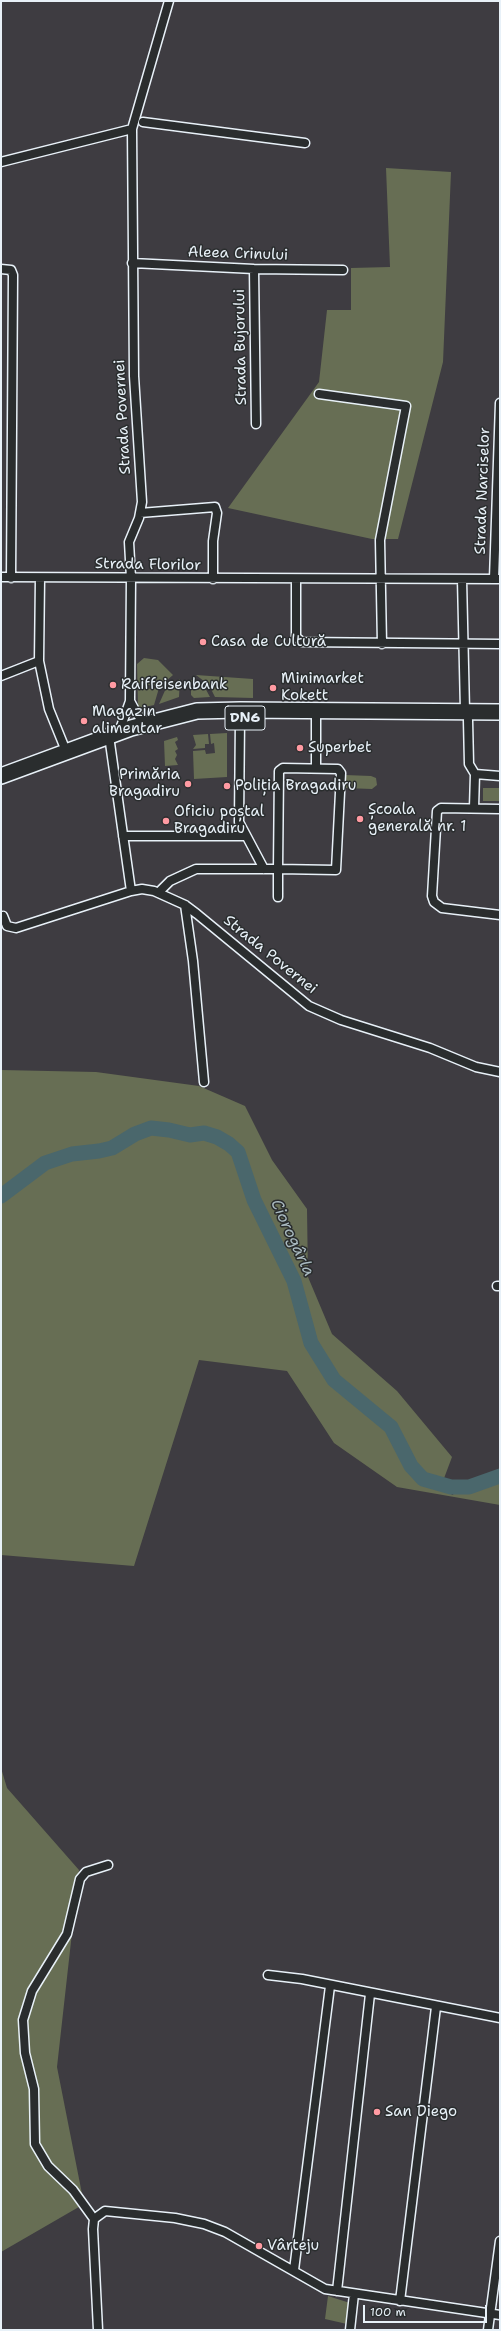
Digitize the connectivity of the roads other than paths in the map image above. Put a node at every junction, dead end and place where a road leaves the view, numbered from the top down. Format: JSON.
{"nodes":[{"id":1,"x":169,"y":1,"type":"edge"},
{"id":2,"x":143,"y":122,"type":"dead end"},
{"id":3,"x":132,"y":130,"type":"junction"},
{"id":4,"x":305,"y":143,"type":"dead end"},
{"id":5,"x":1,"y":162,"type":"edge"},
{"id":6,"x":132,"y":263,"type":"junction"},
{"id":7,"x":1,"y":269,"type":"edge"},
{"id":8,"x":254,"y":269,"type":"junction"},
{"id":9,"x":343,"y":270,"type":"dead end"},
{"id":10,"x":319,"y":394,"type":"dead end"},
{"id":11,"x":500,"y":403,"type":"edge"},
{"id":12,"x":256,"y":424,"type":"dead end"},
{"id":13,"x":140,"y":513,"type":"junction"},
{"id":14,"x":1,"y":577,"type":"edge"},
{"id":15,"x":11,"y":578,"type":"junction"},
{"id":16,"x":40,"y":578,"type":"junction"},
{"id":17,"x":131,"y":578,"type":"junction"},
{"id":18,"x":213,"y":579,"type":"junction"},
{"id":19,"x":296,"y":579,"type":"junction"},
{"id":20,"x":380,"y":579,"type":"junction"},
{"id":21,"x":462,"y":579,"type":"junction"},
{"id":22,"x":497,"y":579,"type":"edge"},
{"id":23,"x":464,"y":643,"type":"junction"},
{"id":24,"x":382,"y":644,"type":"junction"},
{"id":25,"x":500,"y":644,"type":"edge"},
{"id":26,"x":39,"y":661,"type":"junction"},
{"id":27,"x":1,"y":676,"type":"edge"},
{"id":28,"x":130,"y":701,"type":"junction"},
{"id":29,"x":500,"y":712,"type":"edge"},
{"id":30,"x":466,"y":716,"type":"junction"},
{"id":31,"x":240,"y":718,"type":"junction"},
{"id":32,"x":316,"y":718,"type":"junction"},
{"id":33,"x":500,"y":720,"type":"edge"},
{"id":34,"x":145,"y":723,"type":"junction"},
{"id":35,"x":119,"y":732,"type":"junction"},
{"id":36,"x":110,"y":743,"type":"junction"},
{"id":37,"x":66,"y":751,"type":"junction"},
{"id":38,"x":316,"y":768,"type":"junction"},
{"id":39,"x":474,"y":774,"type":"junction"},
{"id":40,"x":1,"y":776,"type":"edge"},
{"id":41,"x":500,"y":776,"type":"edge"},
{"id":42,"x":1,"y":784,"type":"edge"},
{"id":43,"x":474,"y":808,"type":"junction"},
{"id":44,"x":500,"y":809,"type":"edge"},
{"id":45,"x":124,"y":836,"type":"junction"},
{"id":46,"x":244,"y":836,"type":"junction"},
{"id":47,"x":264,"y":869,"type":"junction"},
{"id":48,"x":278,"y":869,"type":"junction"},
{"id":49,"x":128,"y":892,"type":"junction"},
{"id":50,"x":159,"y":892,"type":"junction"},
{"id":51,"x":278,"y":897,"type":"dead end"},
{"id":52,"x":185,"y":905,"type":"junction"},
{"id":53,"x":500,"y":915,"type":"edge"},
{"id":54,"x":1,"y":917,"type":"edge"},
{"id":55,"x":500,"y":1072,"type":"edge"},
{"id":56,"x":204,"y":1082,"type":"dead end"},
{"id":57,"x":108,"y":1865,"type":"dead end"},
{"id":58,"x":268,"y":1974,"type":"dead end"},
{"id":59,"x":330,"y":1986,"type":"junction"},
{"id":60,"x":370,"y":1994,"type":"junction"},
{"id":61,"x":436,"y":2007,"type":"junction"},
{"id":62,"x":500,"y":2018,"type":"edge"},
{"id":63,"x":94,"y":2218,"type":"junction"},
{"id":64,"x":500,"y":2242,"type":"edge"},
{"id":65,"x":294,"y":2270,"type":"junction"},
{"id":66,"x":337,"y":2291,"type":"junction"},
{"id":67,"x":354,"y":2294,"type":"junction"},
{"id":68,"x":400,"y":2301,"type":"junction"},
{"id":69,"x":489,"y":2314,"type":"junction"},
{"id":70,"x":500,"y":2315,"type":"edge"},
{"id":71,"x":98,"y":2330,"type":"edge"},
{"id":72,"x":350,"y":2330,"type":"edge"},
{"id":73,"x":488,"y":2330,"type":"edge"}],
"edges":[{"from":1,"to":3,"type":"street","name":"Strada Povernei"},
{"from":2,"to":4,"type":"street"},
{"from":3,"to":5,"type":"street"},
{"from":3,"to":6,"type":"street","name":"Strada Povernei"},
{"from":6,"to":8,"type":"street","name":"Aleea Crinului"},
{"from":6,"to":13,"type":"street","name":"Strada Povernei"},
{"from":7,"to":15,"type":"street"},
{"from":8,"to":9,"type":"street","name":"Aleea Crinului"},
{"from":8,"to":12,"type":"street","name":"Strada Bujorului"},
{"from":10,"to":20,"type":"street"},
{"from":11,"to":22,"type":"street","name":"Strada Narciselor"},
{"from":13,"to":17,"type":"street","name":"Strada Povernei"},
{"from":13,"to":18,"type":"street"},
{"from":14,"to":15,"type":"street","name":"Strada Florilor"},
{"from":15,"to":16,"type":"street","name":"Strada Florilor"},
{"from":16,"to":17,"type":"street","name":"Strada Florilor"},
{"from":16,"to":26,"type":"street"},
{"from":17,"to":18,"type":"street","name":"Strada Florilor"},
{"from":17,"to":28,"type":"street","name":"Strada Povernei"},
{"from":18,"to":19,"type":"street","name":"Strada Florilor"},
{"from":19,"to":20,"type":"street","name":"Strada Florilor"},
{"from":19,"to":24,"type":"street"},
{"from":20,"to":21,"type":"street","name":"Strada Florilor"},
{"from":20,"to":24,"type":"street"},
{"from":21,"to":22,"type":"street","name":"Strada Florilor"},
{"from":21,"to":23,"type":"street"},
{"from":23,"to":24,"type":"street"},
{"from":23,"to":25,"type":"street"},
{"from":23,"to":30,"type":"street"},
{"from":26,"to":27,"type":"street"},
{"from":26,"to":37,"type":"street"},
{"from":28,"to":34,"type":"street"},
{"from":28,"to":35,"type":"street"},
{"from":29,"to":30,"type":"highway","number":"DN6"},
{"from":30,"to":32,"type":"highway","number":"DN6"},
{"from":30,"to":33,"type":"highway","number":"DN6"},
{"from":30,"to":34,"type":"highway","number":"DN6"},
{"from":30,"to":39,"type":"street"},
{"from":31,"to":32,"type":"highway","number":"DN6"},
{"from":31,"to":36,"type":"highway","number":"DN6"},
{"from":31,"to":46,"type":"street"},
{"from":32,"to":38,"type":"street"},
{"from":34,"to":35,"type":"highway","number":"DN6"},
{"from":35,"to":37,"type":"highway","number":"DN6"},
{"from":36,"to":42,"type":"highway","number":"DN6"},
{"from":36,"to":45,"type":"street"},
{"from":37,"to":40,"type":"highway","number":"DN6"},
{"from":38,"to":48,"type":"street"},
{"from":38,"to":48,"type":"street"},
{"from":39,"to":41,"type":"street"},
{"from":39,"to":43,"type":"street"},
{"from":43,"to":44,"type":"street"},
{"from":43,"to":53,"type":"street"},
{"from":45,"to":46,"type":"street"},
{"from":45,"to":49,"type":"street"},
{"from":46,"to":47,"type":"street"},
{"from":47,"to":48,"type":"street"},
{"from":47,"to":50,"type":"street"},
{"from":48,"to":51,"type":"street"},
{"from":49,"to":50,"type":"street","name":"Strada Povernei"},
{"from":49,"to":54,"type":"street"},
{"from":50,"to":52,"type":"street","name":"Strada Povernei"},
{"from":52,"to":55,"type":"street","name":"Strada Povernei"},
{"from":52,"to":56,"type":"street"},
{"from":57,"to":63,"type":"street"},
{"from":58,"to":59,"type":"street"},
{"from":59,"to":60,"type":"street"},
{"from":59,"to":65,"type":"street"},
{"from":60,"to":61,"type":"street"},
{"from":60,"to":66,"type":"street"},
{"from":61,"to":62,"type":"street"},
{"from":61,"to":68,"type":"street"},
{"from":63,"to":65,"type":"street"},
{"from":63,"to":71,"type":"street"},
{"from":64,"to":69,"type":"street"},
{"from":65,"to":66,"type":"street"},
{"from":66,"to":67,"type":"street"},
{"from":67,"to":68,"type":"street"},
{"from":67,"to":72,"type":"street"},
{"from":68,"to":69,"type":"street"},
{"from":69,"to":70,"type":"street"},
{"from":69,"to":73,"type":"street"}]}
